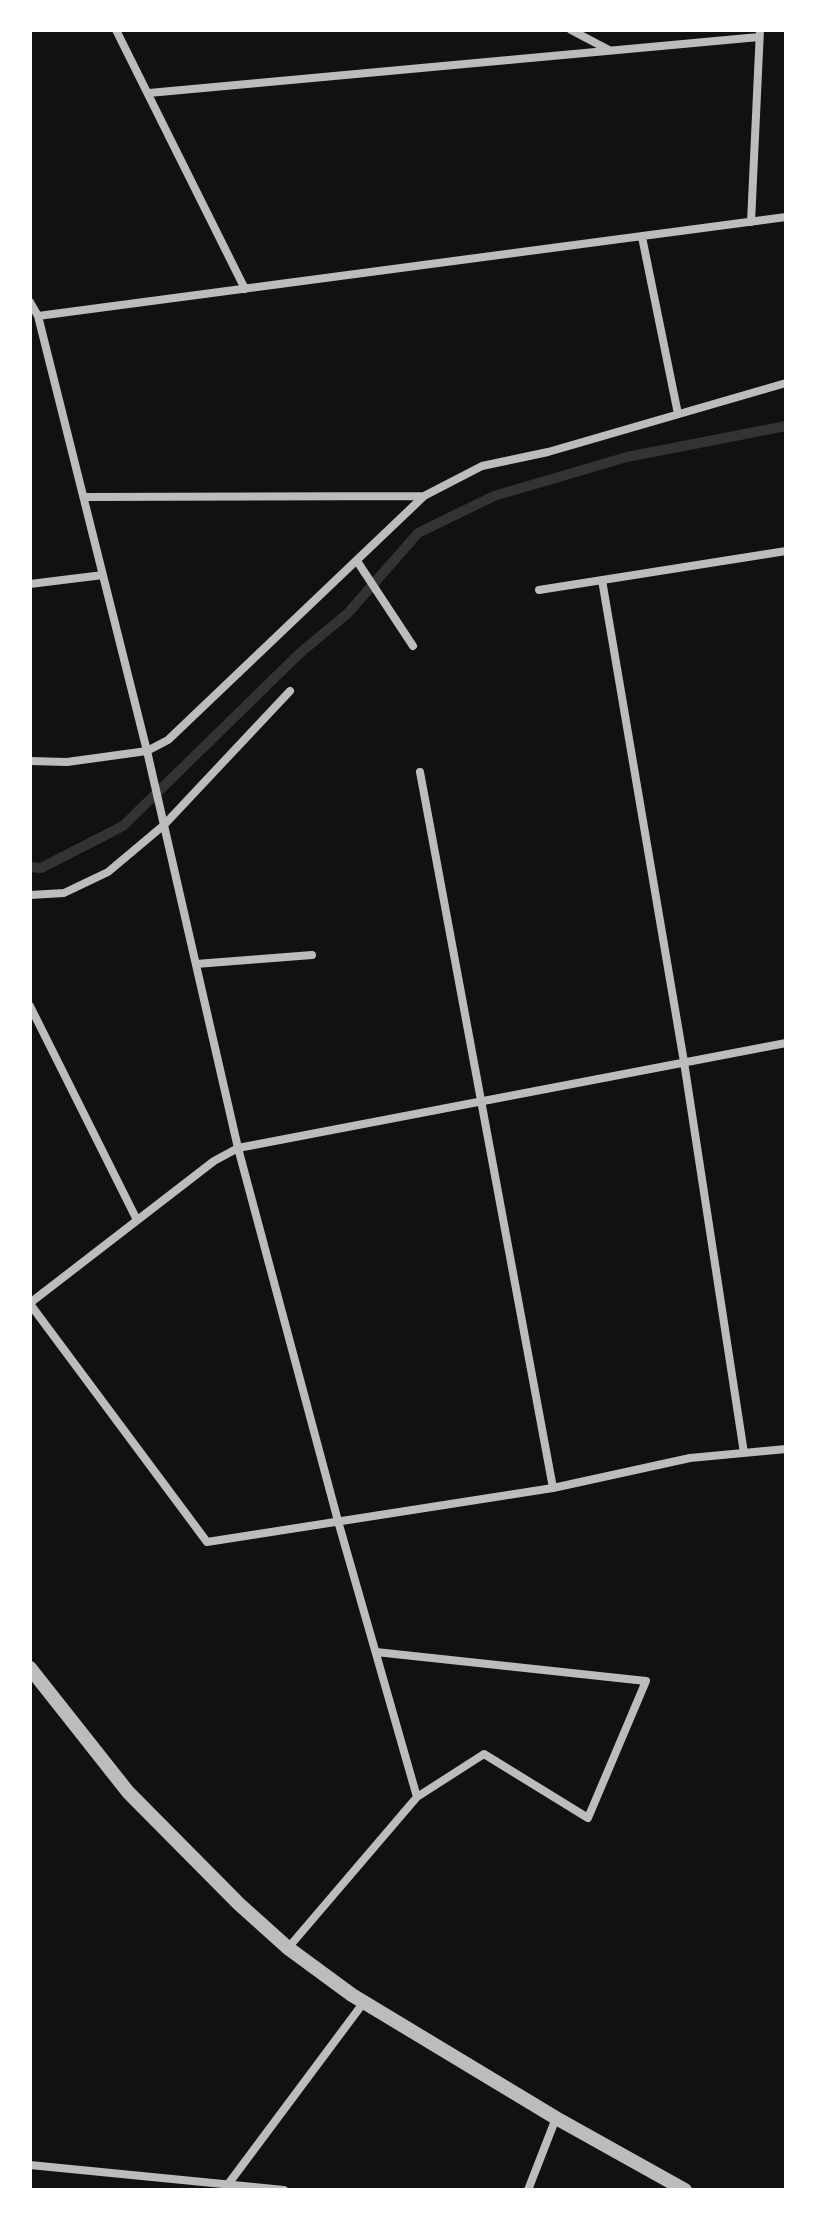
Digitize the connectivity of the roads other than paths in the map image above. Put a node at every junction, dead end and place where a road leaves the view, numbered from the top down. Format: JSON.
{"nodes":[{"id":1,"x":116,"y":30,"type":"edge"},
{"id":2,"x":571,"y":30,"type":"edge"},
{"id":3,"x":760,"y":33,"type":"edge"},
{"id":4,"x":609,"y":50,"type":"junction"},
{"id":5,"x":149,"y":93,"type":"junction"},
{"id":6,"x":786,"y":217,"type":"edge"},
{"id":7,"x":751,"y":222,"type":"junction"},
{"id":8,"x":642,"y":237,"type":"junction"},
{"id":9,"x":245,"y":289,"type":"junction"},
{"id":10,"x":30,"y":302,"type":"edge"},
{"id":11,"x":38,"y":316,"type":"junction"},
{"id":12,"x":786,"y":383,"type":"edge"},
{"id":13,"x":678,"y":414,"type":"junction"},
{"id":14,"x":424,"y":496,"type":"junction"},
{"id":15,"x":84,"y":497,"type":"junction"},
{"id":16,"x":786,"y":551,"type":"edge"},
{"id":17,"x":359,"y":564,"type":"junction"},
{"id":18,"x":103,"y":575,"type":"junction"},
{"id":19,"x":602,"y":580,"type":"junction"},
{"id":20,"x":30,"y":584,"type":"edge"},
{"id":21,"x":539,"y":590,"type":"dead end"},
{"id":22,"x":413,"y":646,"type":"dead end"},
{"id":23,"x":290,"y":691,"type":"dead end"},
{"id":24,"x":147,"y":751,"type":"junction"},
{"id":25,"x":30,"y":761,"type":"edge"},
{"id":26,"x":420,"y":772,"type":"dead end"},
{"id":27,"x":163,"y":820,"type":"junction"},
{"id":28,"x":30,"y":895,"type":"edge"},
{"id":29,"x":312,"y":955,"type":"dead end"},
{"id":30,"x":196,"y":964,"type":"junction"},
{"id":31,"x":30,"y":1006,"type":"edge"},
{"id":32,"x":786,"y":1043,"type":"edge"},
{"id":33,"x":684,"y":1062,"type":"junction"},
{"id":34,"x":483,"y":1101,"type":"junction"},
{"id":35,"x":238,"y":1148,"type":"junction"},
{"id":36,"x":137,"y":1220,"type":"junction"},
{"id":37,"x":30,"y":1303,"type":"edge"},
{"id":38,"x":786,"y":1449,"type":"edge"},
{"id":39,"x":744,"y":1453,"type":"junction"},
{"id":40,"x":553,"y":1488,"type":"junction"},
{"id":41,"x":338,"y":1521,"type":"junction"},
{"id":42,"x":376,"y":1652,"type":"junction"},
{"id":43,"x":30,"y":1668,"type":"edge"},
{"id":44,"x":417,"y":1797,"type":"junction"},
{"id":45,"x":288,"y":1948,"type":"junction"},
{"id":46,"x":364,"y":2002,"type":"junction"},
{"id":47,"x":556,"y":2118,"type":"junction"},
{"id":48,"x":30,"y":2165,"type":"edge"},
{"id":49,"x":229,"y":2183,"type":"junction"},
{"id":50,"x":284,"y":2190,"type":"edge"},
{"id":51,"x":528,"y":2190,"type":"edge"},
{"id":52,"x":685,"y":2190,"type":"edge"}],
"edges":[{"from":1,"to":5,"type":"street"},
{"from":2,"to":4,"type":"street"},
{"from":3,"to":4,"type":"street"},
{"from":3,"to":7,"type":"street"},
{"from":4,"to":5,"type":"street"},
{"from":5,"to":9,"type":"street"},
{"from":6,"to":7,"type":"street"},
{"from":7,"to":8,"type":"street"},
{"from":8,"to":9,"type":"street"},
{"from":8,"to":13,"type":"street"},
{"from":9,"to":11,"type":"street"},
{"from":10,"to":11,"type":"street"},
{"from":11,"to":15,"type":"street"},
{"from":12,"to":13,"type":"street"},
{"from":13,"to":14,"type":"street"},
{"from":14,"to":15,"type":"street"},
{"from":14,"to":17,"type":"street"},
{"from":15,"to":18,"type":"street"},
{"from":16,"to":19,"type":"street"},
{"from":17,"to":22,"type":"street"},
{"from":17,"to":24,"type":"street"},
{"from":18,"to":20,"type":"street"},
{"from":18,"to":24,"type":"street"},
{"from":19,"to":21,"type":"street"},
{"from":19,"to":33,"type":"street"},
{"from":23,"to":27,"type":"street"},
{"from":24,"to":25,"type":"street"},
{"from":24,"to":27,"type":"street"},
{"from":26,"to":34,"type":"street"},
{"from":27,"to":28,"type":"street"},
{"from":27,"to":30,"type":"street"},
{"from":29,"to":30,"type":"street"},
{"from":30,"to":35,"type":"street"},
{"from":31,"to":36,"type":"street"},
{"from":32,"to":33,"type":"street"},
{"from":33,"to":34,"type":"street"},
{"from":33,"to":39,"type":"street"},
{"from":34,"to":35,"type":"street"},
{"from":34,"to":40,"type":"street"},
{"from":35,"to":36,"type":"street"},
{"from":35,"to":41,"type":"street"},
{"from":36,"to":37,"type":"street"},
{"from":37,"to":41,"type":"street"},
{"from":38,"to":39,"type":"street"},
{"from":39,"to":40,"type":"street"},
{"from":40,"to":41,"type":"street"},
{"from":41,"to":42,"type":"street"},
{"from":42,"to":44,"type":"street"},
{"from":42,"to":44,"type":"street"},
{"from":43,"to":45,"type":"street"},
{"from":44,"to":45,"type":"street"},
{"from":45,"to":46,"type":"street"},
{"from":46,"to":47,"type":"street"},
{"from":46,"to":49,"type":"street"},
{"from":47,"to":51,"type":"street"},
{"from":47,"to":52,"type":"street"},
{"from":48,"to":49,"type":"street"},
{"from":49,"to":50,"type":"street"}]}
